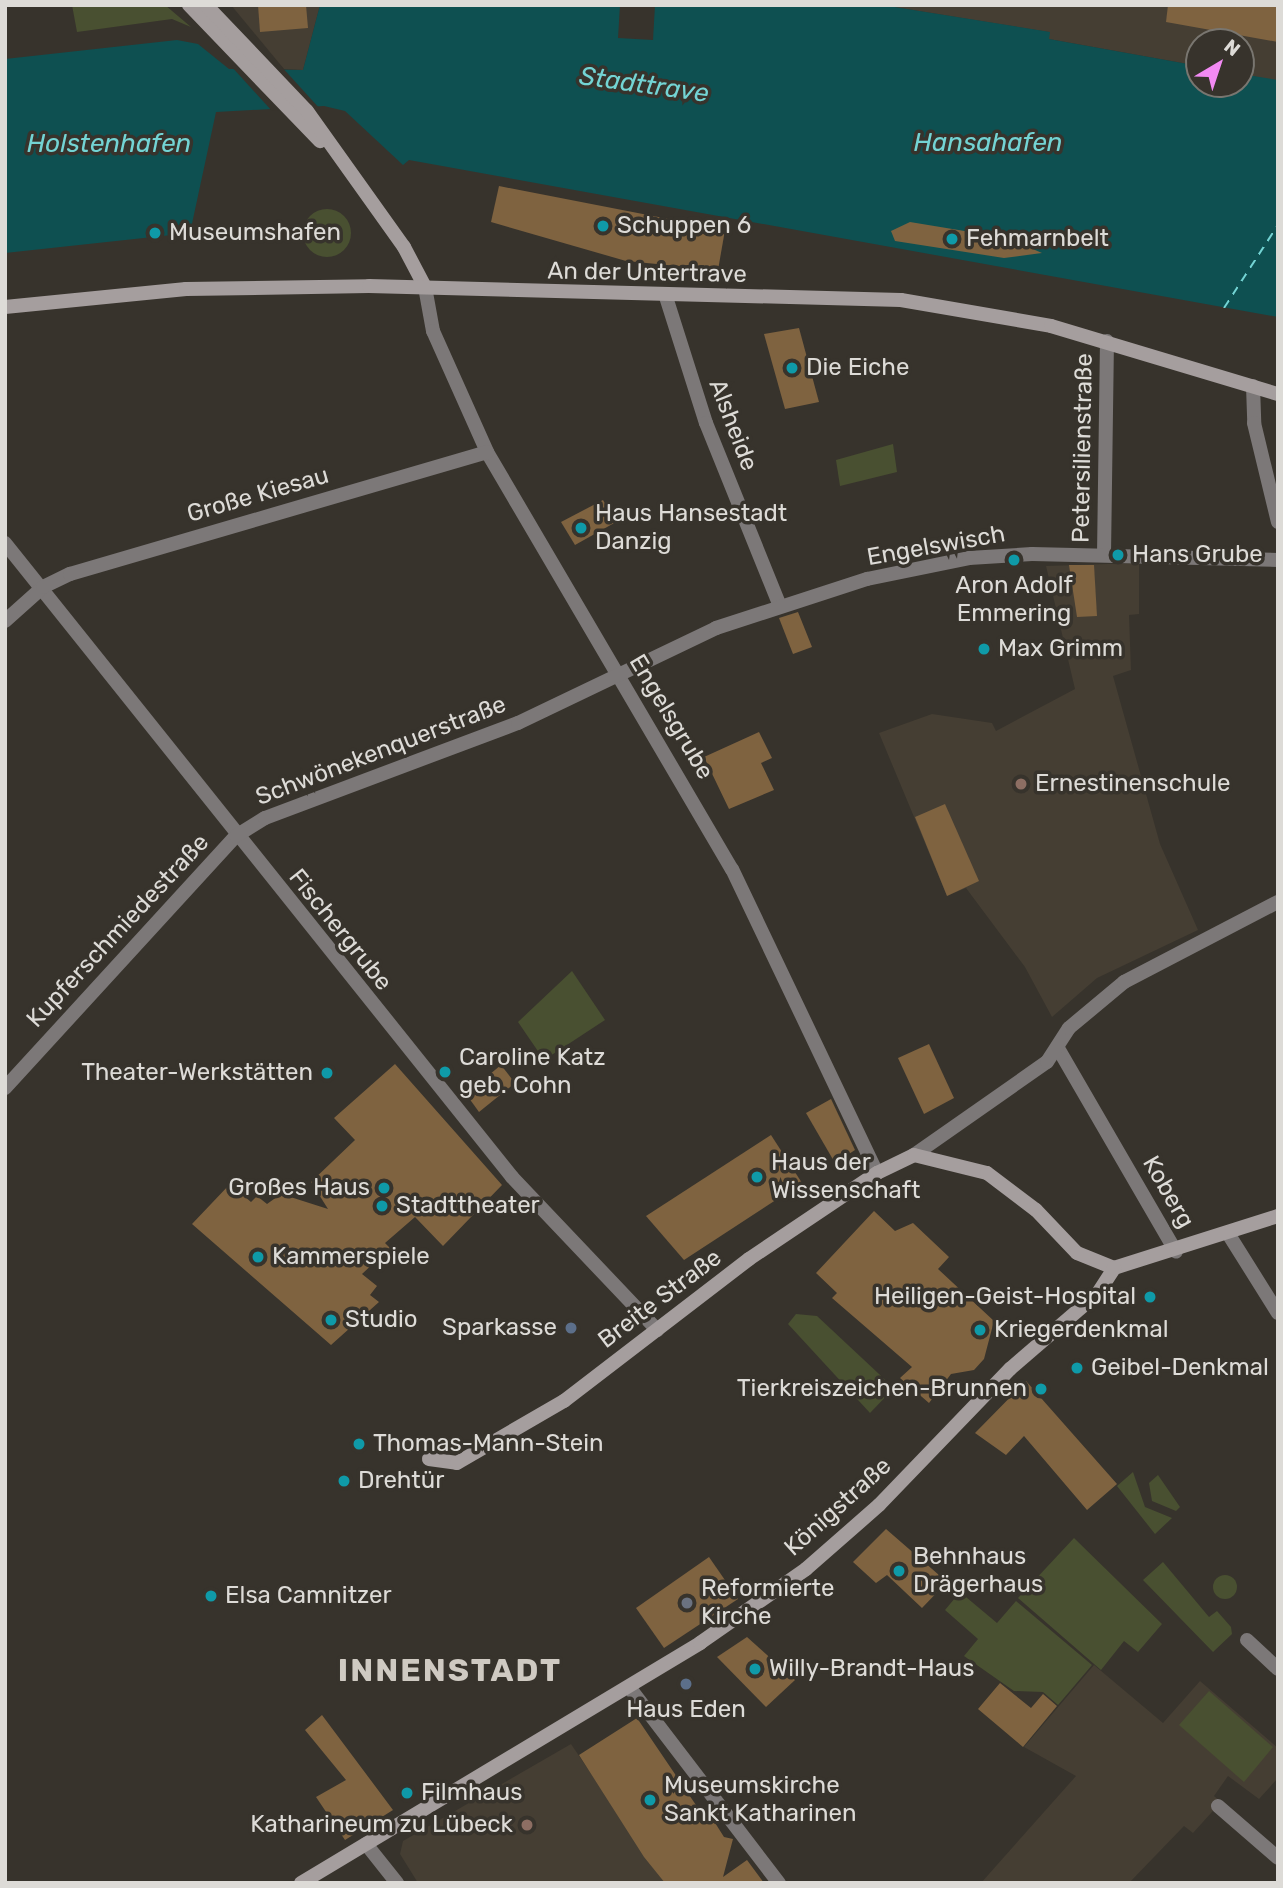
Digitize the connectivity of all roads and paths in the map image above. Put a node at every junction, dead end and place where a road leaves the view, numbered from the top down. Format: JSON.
{"nodes":[{"id":1,"x":189,"y":5,"type":"edge"},
{"id":2,"x":206,"y":5,"type":"edge"},
{"id":3,"x":339,"y":159,"type":"junction"},
{"id":4,"x":425,"y":287,"type":"junction"},
{"id":5,"x":666,"y":297,"type":"junction"},
{"id":6,"x":5,"y":307,"type":"edge"},
{"id":7,"x":1107,"y":341,"type":"junction"},
{"id":8,"x":1253,"y":386,"type":"junction"},
{"id":9,"x":1278,"y":394,"type":"edge"},
{"id":10,"x":487,"y":452,"type":"junction"},
{"id":11,"x":1278,"y":522,"type":"edge"},
{"id":12,"x":5,"y":543,"type":"edge"},
{"id":13,"x":1104,"y":555,"type":"junction"},
{"id":14,"x":1278,"y":559,"type":"edge"},
{"id":15,"x":43,"y":587,"type":"junction"},
{"id":16,"x":780,"y":606,"type":"junction"},
{"id":17,"x":5,"y":621,"type":"edge"},
{"id":18,"x":618,"y":674,"type":"junction"},
{"id":19,"x":236,"y":836,"type":"junction"},
{"id":20,"x":1278,"y":902,"type":"edge"},
{"id":21,"x":1059,"y":1050,"type":"junction"},
{"id":22,"x":5,"y":1088,"type":"edge"},
{"id":23,"x":914,"y":1155,"type":"junction"},
{"id":24,"x":877,"y":1173,"type":"junction"},
{"id":25,"x":1278,"y":1216,"type":"edge"},
{"id":26,"x":1229,"y":1235,"type":"junction"},
{"id":27,"x":1176,"y":1252,"type":"junction"},
{"id":28,"x":1114,"y":1268,"type":"junction"},
{"id":29,"x":1278,"y":1313,"type":"edge"},
{"id":30,"x":657,"y":1330,"type":"junction"},
{"id":31,"x":429,"y":1459,"type":"dead end"},
{"id":32,"x":1247,"y":1640,"type":"dead end"},
{"id":33,"x":1278,"y":1669,"type":"edge"},
{"id":34,"x":629,"y":1687,"type":"junction"},
{"id":35,"x":1218,"y":1806,"type":"dead end"},
{"id":36,"x":366,"y":1844,"type":"junction"},
{"id":37,"x":1278,"y":1858,"type":"edge"},
{"id":38,"x":301,"y":1883,"type":"edge"},
{"id":39,"x":397,"y":1883,"type":"edge"},
{"id":40,"x":779,"y":1883,"type":"edge"}],
"edges":[{"from":1,"to":3,"type":"street"},
{"from":2,"to":3,"type":"street"},
{"from":3,"to":4,"type":"street"},
{"from":4,"to":5,"type":"street","name":"An der Untertrave"},
{"from":4,"to":6,"type":"street","name":"An der Untertrave"},
{"from":4,"to":10,"type":"street","name":"Engelsgrube"},
{"from":5,"to":7,"type":"street","name":"An der Untertrave"},
{"from":5,"to":16,"type":"street","name":"Alsheide"},
{"from":7,"to":8,"type":"street","name":"An der Untertrave"},
{"from":7,"to":13,"type":"street","name":"Petersilienstraße"},
{"from":8,"to":9,"type":"street","name":"An der Untertrave"},
{"from":8,"to":11,"type":"street"},
{"from":10,"to":15,"type":"street","name":"Große Kiesau"},
{"from":10,"to":18,"type":"street","name":"Engelsgrube"},
{"from":12,"to":15,"type":"street","name":"Fischergrube"},
{"from":13,"to":14,"type":"street","name":"Engelswisch"},
{"from":13,"to":16,"type":"street","name":"Engelswisch"},
{"from":15,"to":17,"type":"street","name":"Große Kiesau"},
{"from":15,"to":19,"type":"street","name":"Fischergrube"},
{"from":16,"to":18,"type":"street","name":"Engelswisch"},
{"from":18,"to":19,"type":"street","name":"Schwönekenquerstraße"},
{"from":18,"to":24,"type":"street","name":"Engelsgrube"},
{"from":19,"to":22,"type":"street","name":"Kupferschmiedestraße"},
{"from":19,"to":30,"type":"street","name":"Fischergrube"},
{"from":20,"to":21,"type":"street"},
{"from":21,"to":23,"type":"street"},
{"from":21,"to":27,"type":"street","name":"Koberg"},
{"from":23,"to":24,"type":"street","name":"Breite Straße"},
{"from":23,"to":28,"type":"street"},
{"from":24,"to":30,"type":"street","name":"Breite Straße"},
{"from":25,"to":26,"type":"street"},
{"from":26,"to":27,"type":"street"},
{"from":26,"to":29,"type":"street"},
{"from":27,"to":28,"type":"street","name":"Koberg"},
{"from":28,"to":34,"type":"street","name":"Königstraße"},
{"from":30,"to":31,"type":"street","name":"Breite Straße"},
{"from":32,"to":33,"type":"street"},
{"from":34,"to":36,"type":"street","name":"Königstraße"},
{"from":34,"to":40,"type":"street"},
{"from":35,"to":37,"type":"street"},
{"from":36,"to":38,"type":"street","name":"Königstraße"},
{"from":36,"to":39,"type":"street"}]}
